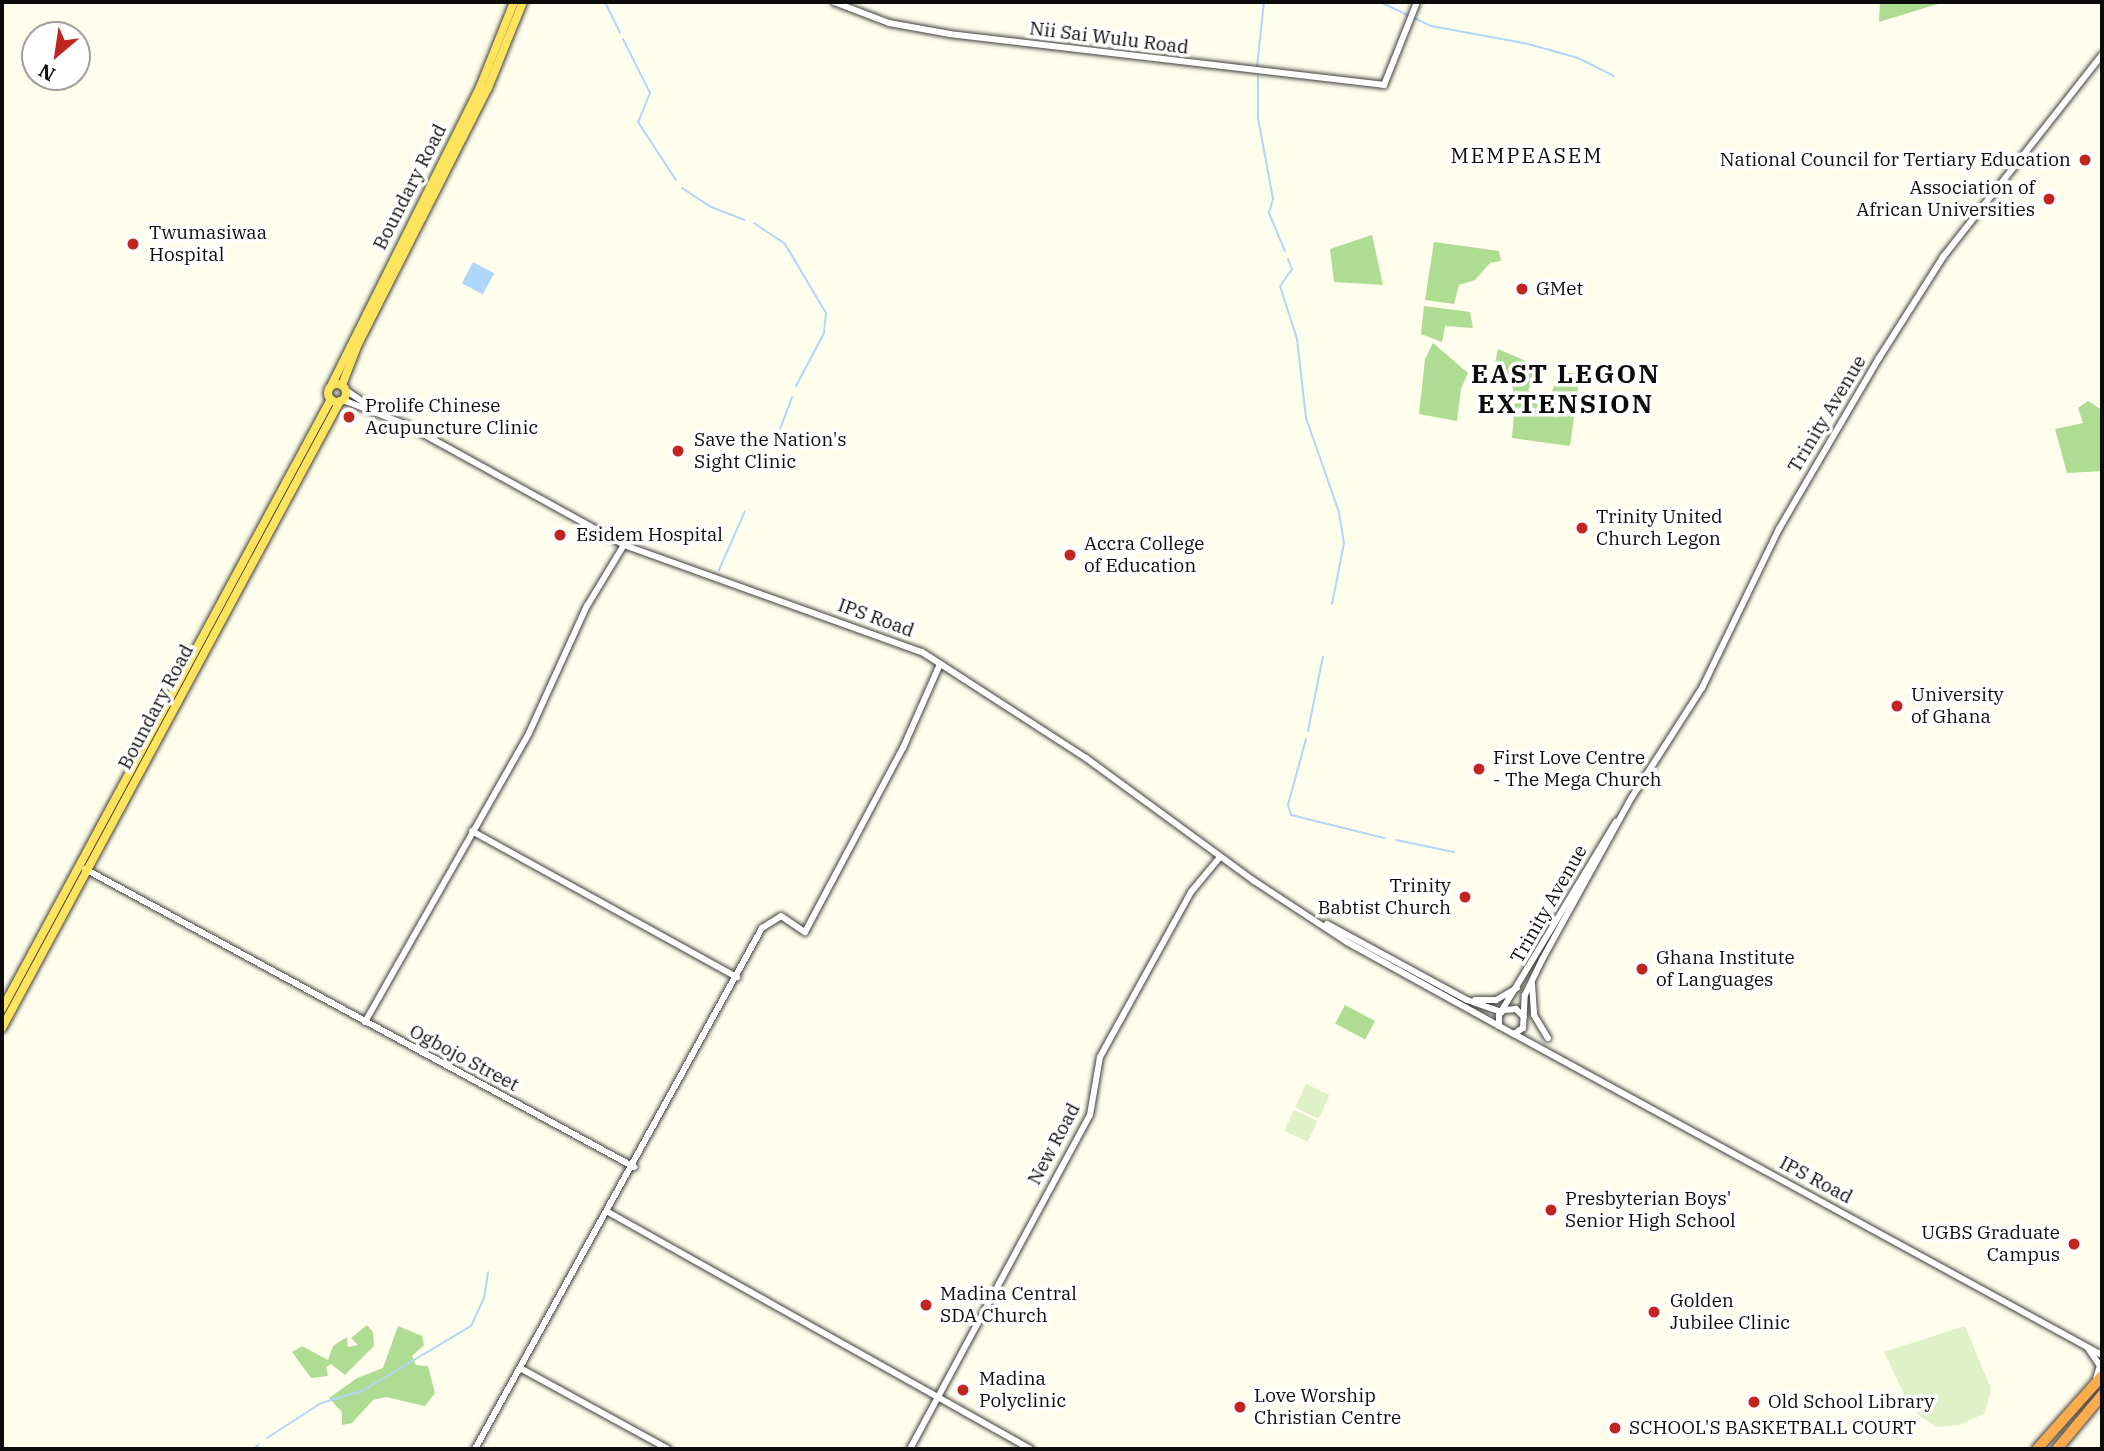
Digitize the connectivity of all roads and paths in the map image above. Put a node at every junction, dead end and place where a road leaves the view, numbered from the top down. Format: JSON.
{"nodes":[{"id":1,"x":514,"y":2,"type":"edge"},
{"id":2,"x":523,"y":2,"type":"edge"},
{"id":3,"x":834,"y":2,"type":"edge"},
{"id":4,"x":1417,"y":2,"type":"edge"},
{"id":5,"x":2102,"y":55,"type":"edge"},
{"id":6,"x":331,"y":386,"type":"junction"},
{"id":7,"x":341,"y":395,"type":"junction"},
{"id":8,"x":624,"y":545,"type":"junction"},
{"id":9,"x":940,"y":664,"type":"junction"},
{"id":10,"x":1622,"y":816,"type":"junction"},
{"id":11,"x":472,"y":831,"type":"junction"},
{"id":12,"x":1220,"y":857,"type":"junction"},
{"id":13,"x":80,"y":860,"type":"junction"},
{"id":14,"x":87,"y":871,"type":"junction"},
{"id":15,"x":1322,"y":923,"type":"junction"},
{"id":16,"x":737,"y":977,"type":"junction"},
{"id":17,"x":1531,"y":981,"type":"junction"},
{"id":18,"x":1518,"y":987,"type":"junction"},
{"id":19,"x":1467,"y":1000,"type":"junction"},
{"id":20,"x":2,"y":1009,"type":"edge"},
{"id":21,"x":1503,"y":1011,"type":"junction"},
{"id":22,"x":1524,"y":1017,"type":"junction"},
{"id":23,"x":365,"y":1023,"type":"junction"},
{"id":24,"x":1499,"y":1026,"type":"junction"},
{"id":25,"x":2,"y":1028,"type":"edge"},
{"id":26,"x":1514,"y":1034,"type":"junction"},
{"id":27,"x":1548,"y":1038,"type":"dead end"},
{"id":28,"x":634,"y":1167,"type":"junction"},
{"id":29,"x":608,"y":1212,"type":"junction"},
{"id":30,"x":2087,"y":1346,"type":"junction"},
{"id":31,"x":2102,"y":1355,"type":"edge"},
{"id":32,"x":520,"y":1368,"type":"junction"},
{"id":33,"x":2102,"y":1376,"type":"edge"},
{"id":34,"x":2102,"y":1395,"type":"edge"},
{"id":35,"x":2085,"y":1396,"type":"junction"},
{"id":36,"x":938,"y":1398,"type":"junction"},
{"id":37,"x":475,"y":1449,"type":"edge"},
{"id":38,"x":668,"y":1449,"type":"edge"},
{"id":39,"x":910,"y":1449,"type":"edge"},
{"id":40,"x":1031,"y":1449,"type":"edge"},
{"id":41,"x":2037,"y":1449,"type":"edge"},
{"id":42,"x":2057,"y":1449,"type":"edge"}],
"edges":[{"from":1,"to":6,"type":"main road","name":"Boundary Road"},
{"from":2,"to":7,"type":"main road","name":"Boundary Road"},
{"from":3,"to":4,"type":"street","name":"Nii Sai Wulu Road"},
{"from":5,"to":10,"type":"street","name":"Trinity Avenue"},
{"from":6,"to":7,"type":"main road"},
{"from":6,"to":7,"type":"main road"},
{"from":7,"to":8,"type":"street","name":"IPS Road"},
{"from":7,"to":13,"type":"main road","name":"Boundary Road"},
{"from":7,"to":14,"type":"main road","name":"Boundary Road"},
{"from":8,"to":9,"type":"street","name":"IPS Road"},
{"from":8,"to":11,"type":"street"},
{"from":9,"to":12,"type":"street","name":"IPS Road"},
{"from":9,"to":16,"type":"street"},
{"from":10,"to":17,"type":"street","name":"Trinity Avenue"},
{"from":10,"to":18,"type":"street","name":"Trinity Avenue"},
{"from":11,"to":16,"type":"street"},
{"from":11,"to":23,"type":"street"},
{"from":12,"to":15,"type":"street","name":"IPS Road"},
{"from":12,"to":36,"type":"street","name":"New Road"},
{"from":13,"to":14,"type":"street"},
{"from":13,"to":20,"type":"main road","name":"Boundary Road"},
{"from":14,"to":23,"type":"street","name":"Ogbojo Street"},
{"from":14,"to":25,"type":"main road","name":"Boundary Road"},
{"from":15,"to":19,"type":"street","name":"IPS Road"},
{"from":15,"to":24,"type":"street","name":"IPS Road"},
{"from":16,"to":28,"type":"street"},
{"from":17,"to":22,"type":"street","name":"Trinity Avenue"},
{"from":17,"to":27,"type":"street"},
{"from":18,"to":19,"type":"street"},
{"from":18,"to":21,"type":"street","name":"Trinity Avenue"},
{"from":19,"to":21,"type":"street","name":"IPS Road"},
{"from":21,"to":22,"type":"street"},
{"from":21,"to":24,"type":"street"},
{"from":22,"to":26,"type":"street"},
{"from":23,"to":28,"type":"street","name":"Ogbojo Street"},
{"from":24,"to":26,"type":"street"},
{"from":26,"to":30,"type":"street","name":"IPS Road"},
{"from":28,"to":29,"type":"street"},
{"from":29,"to":32,"type":"street"},
{"from":29,"to":36,"type":"street"},
{"from":30,"to":31,"type":"street","name":"IPS Road"},
{"from":30,"to":35,"type":"street"},
{"from":32,"to":37,"type":"street"},
{"from":32,"to":38,"type":"street"},
{"from":33,"to":35,"type":"highway"},
{"from":34,"to":42,"type":"highway"},
{"from":35,"to":41,"type":"highway"},
{"from":36,"to":39,"type":"street","name":"New Road"},
{"from":36,"to":40,"type":"street"}]}
